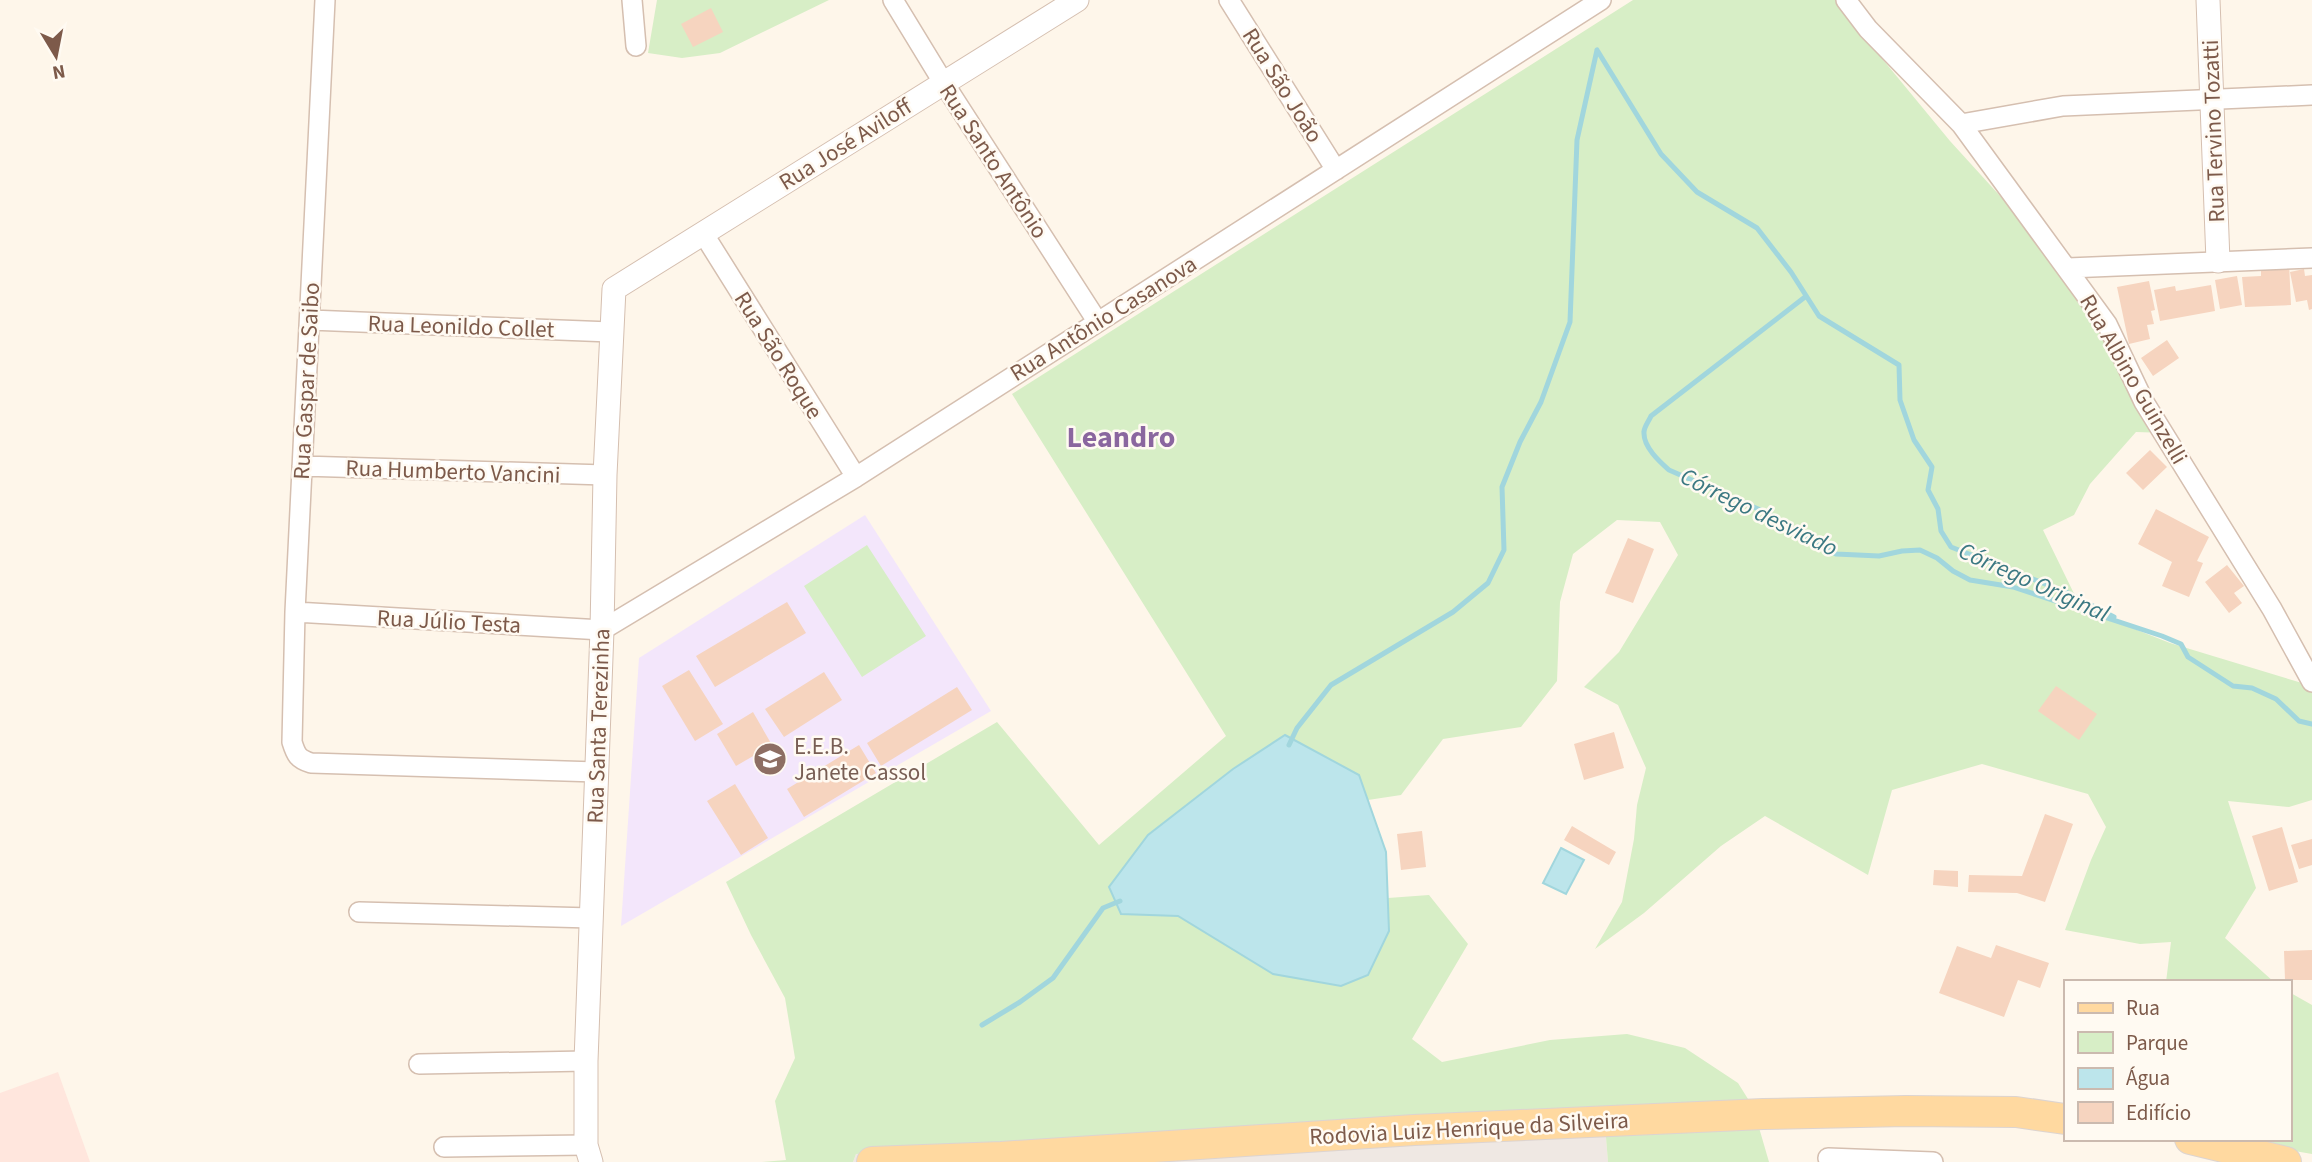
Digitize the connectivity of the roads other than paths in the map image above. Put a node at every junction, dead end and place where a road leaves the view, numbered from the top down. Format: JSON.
{"nodes":[{"id":1,"x":324,"y":0,"type":"edge"},
{"id":2,"x":632,"y":0,"type":"edge"},
{"id":3,"x":893,"y":0,"type":"edge"},
{"id":4,"x":1077,"y":0,"type":"edge"},
{"id":5,"x":1229,"y":0,"type":"edge"},
{"id":6,"x":1601,"y":0,"type":"edge"},
{"id":7,"x":1846,"y":0,"type":"edge"},
{"id":8,"x":1866,"y":0,"type":"edge"},
{"id":9,"x":2208,"y":0,"type":"edge"},
{"id":10,"x":1575,"y":7,"type":"edge"},
{"id":11,"x":1868,"y":29,"type":"junction"},
{"id":12,"x":636,"y":46,"type":"dead end"},
{"id":13,"x":943,"y":82,"type":"junction"},
{"id":14,"x":2312,"y":95,"type":"edge"},
{"id":15,"x":2212,"y":99,"type":"junction"},
{"id":16,"x":1961,"y":124,"type":"junction"},
{"id":17,"x":1336,"y":170,"type":"junction"},
{"id":18,"x":703,"y":233,"type":"junction"},
{"id":19,"x":2312,"y":258,"type":"edge"},
{"id":20,"x":2218,"y":261,"type":"junction"},
{"id":21,"x":2068,"y":268,"type":"junction"},
{"id":22,"x":614,"y":289,"type":"joint"},
{"id":23,"x":310,"y":320,"type":"junction"},
{"id":24,"x":1097,"y":321,"type":"junction"},
{"id":25,"x":611,"y":332,"type":"junction"},
{"id":26,"x":302,"y":466,"type":"junction"},
{"id":27,"x":605,"y":475,"type":"junction"},
{"id":28,"x":856,"y":477,"type":"junction"},
{"id":29,"x":295,"y":612,"type":"junction"},
{"id":30,"x":602,"y":630,"type":"junction"},
{"id":31,"x":2312,"y":682,"type":"edge"},
{"id":32,"x":597,"y":772,"type":"junction"},
{"id":33,"x":359,"y":912,"type":"dead end"},
{"id":34,"x":591,"y":918,"type":"junction"},
{"id":35,"x":586,"y":1061,"type":"junction"},
{"id":36,"x":419,"y":1064,"type":"dead end"},
{"id":37,"x":2064,"y":1119,"type":"edge"},
{"id":38,"x":2198,"y":1141,"type":"edge"},
{"id":39,"x":444,"y":1147,"type":"dead end"},
{"id":40,"x":589,"y":1153,"type":"edge"},
{"id":41,"x":1828,"y":1158,"type":"dead end"},
{"id":42,"x":872,"y":1162,"type":"edge"},
{"id":43,"x":1933,"y":1162,"type":"edge"},
{"id":44,"x":2286,"y":1162,"type":"edge"}],
"edges":[{"from":1,"to":23,"type":"street","name":"Rua Gaspar de Saibo"},
{"from":2,"to":12,"type":"street"},
{"from":3,"to":13,"type":"street","name":"Rua Santo Antônio"},
{"from":4,"to":13,"type":"street","name":"Rua José Aviloff"},
{"from":5,"to":17,"type":"street","name":"Rua São João"},
{"from":6,"to":10,"type":"street","name":"Rua Antônio Casanova"},
{"from":7,"to":11,"type":"street","name":"Rua Albino Guinzelli"},
{"from":8,"to":11,"type":"street"},
{"from":9,"to":15,"type":"street","name":"Rua Tervino Tozatti"},
{"from":10,"to":17,"type":"street","name":"Rua Antônio Casanova"},
{"from":11,"to":16,"type":"street","name":"Rua Albino Guinzelli"},
{"from":13,"to":18,"type":"street","name":"Rua José Aviloff"},
{"from":13,"to":24,"type":"street","name":"Rua Santo Antônio"},
{"from":14,"to":15,"type":"street"},
{"from":15,"to":16,"type":"street"},
{"from":15,"to":20,"type":"street","name":"Rua Tervino Tozatti"},
{"from":16,"to":21,"type":"street","name":"Rua Albino Guinzelli"},
{"from":17,"to":24,"type":"street","name":"Rua Antônio Casanova"},
{"from":18,"to":22,"type":"street","name":"Rua José Aviloff"},
{"from":18,"to":28,"type":"street","name":"Rua São Roque"},
{"from":19,"to":20,"type":"street"},
{"from":20,"to":21,"type":"street"},
{"from":21,"to":31,"type":"street","name":"Rua Albino Guinzelli"},
{"from":22,"to":25,"type":"street","name":"Rua Santa Terezinha"},
{"from":23,"to":25,"type":"street","name":"Rua Leonildo Collet"},
{"from":23,"to":26,"type":"street","name":"Rua Gaspar de Saibo"},
{"from":24,"to":28,"type":"street","name":"Rua Antônio Casanova"},
{"from":25,"to":27,"type":"street","name":"Rua Santa Terezinha"},
{"from":26,"to":27,"type":"street","name":"Rua Humberto Vancini"},
{"from":26,"to":29,"type":"street","name":"Rua Gaspar de Saibo"},
{"from":27,"to":30,"type":"street","name":"Rua Santa Terezinha"},
{"from":28,"to":30,"type":"street","name":"Rua Antônio Casanova"},
{"from":29,"to":30,"type":"street","name":"Rua Júlio Testa"},
{"from":29,"to":32,"type":"street","name":"Rua Gaspar de Saibo"},
{"from":30,"to":32,"type":"street","name":"Rua Santa Terezinha"},
{"from":32,"to":34,"type":"street","name":"Rua Santa Terezinha"},
{"from":33,"to":34,"type":"street"},
{"from":34,"to":35,"type":"street","name":"Rua Santa Terezinha"},
{"from":35,"to":36,"type":"street"},
{"from":35,"to":40,"type":"street","name":"Rua Santa Terezinha"},
{"from":37,"to":42,"type":"main road","name":"Rodovia Luiz Henrique da Silveira"},
{"from":38,"to":44,"type":"main road"},
{"from":39,"to":40,"type":"street"},
{"from":41,"to":43,"type":"street"}]}
